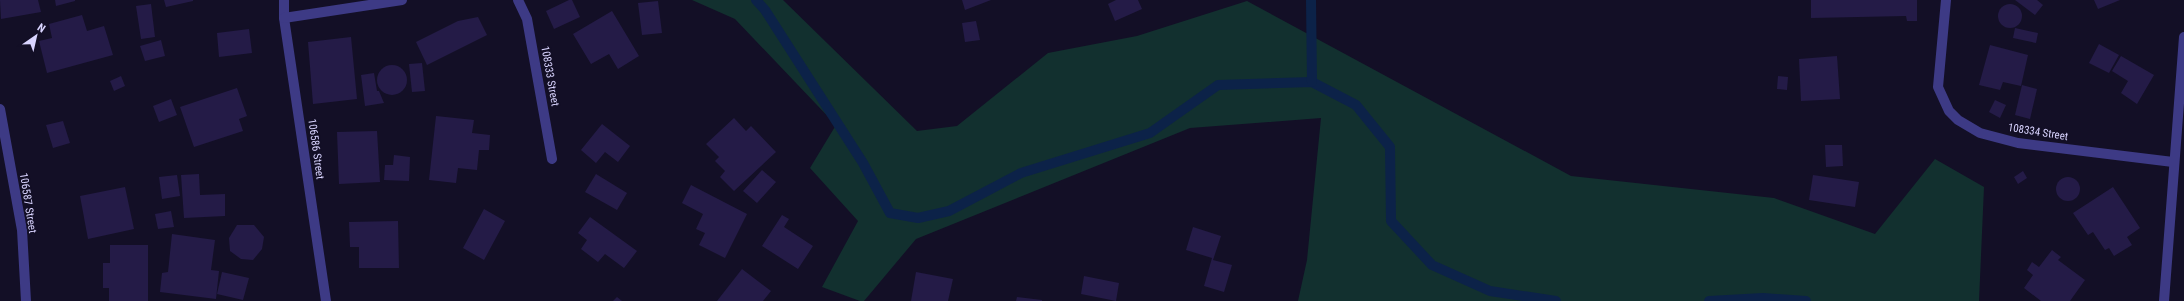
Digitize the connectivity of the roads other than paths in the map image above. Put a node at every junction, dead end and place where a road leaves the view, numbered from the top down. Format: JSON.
{"nodes":[{"id":1,"x":284,"y":0,"type":"edge"},
{"id":2,"x":402,"y":0,"type":"edge"},
{"id":3,"x":518,"y":0,"type":"edge"},
{"id":4,"x":1946,"y":0,"type":"edge"},
{"id":5,"x":284,"y":18,"type":"junction"},
{"id":6,"x":2184,"y":37,"type":"edge"},
{"id":7,"x":0,"y":109,"type":"edge"},
{"id":8,"x":552,"y":158,"type":"dead end"},
{"id":9,"x":2173,"y":162,"type":"junction"},
{"id":10,"x":26,"y":301,"type":"edge"},
{"id":11,"x":326,"y":301,"type":"edge"},
{"id":12,"x":2164,"y":301,"type":"edge"}],
"edges":[{"from":1,"to":5,"type":"street","name":"106586 Street"},
{"from":2,"to":5,"type":"street"},
{"from":3,"to":8,"type":"street","name":"108333 Street"},
{"from":4,"to":9,"type":"street","name":"108334 Street"},
{"from":5,"to":11,"type":"street","name":"106586 Street"},
{"from":6,"to":9,"type":"street"},
{"from":7,"to":10,"type":"street","name":"106587 Street"},
{"from":9,"to":12,"type":"street"}]}
